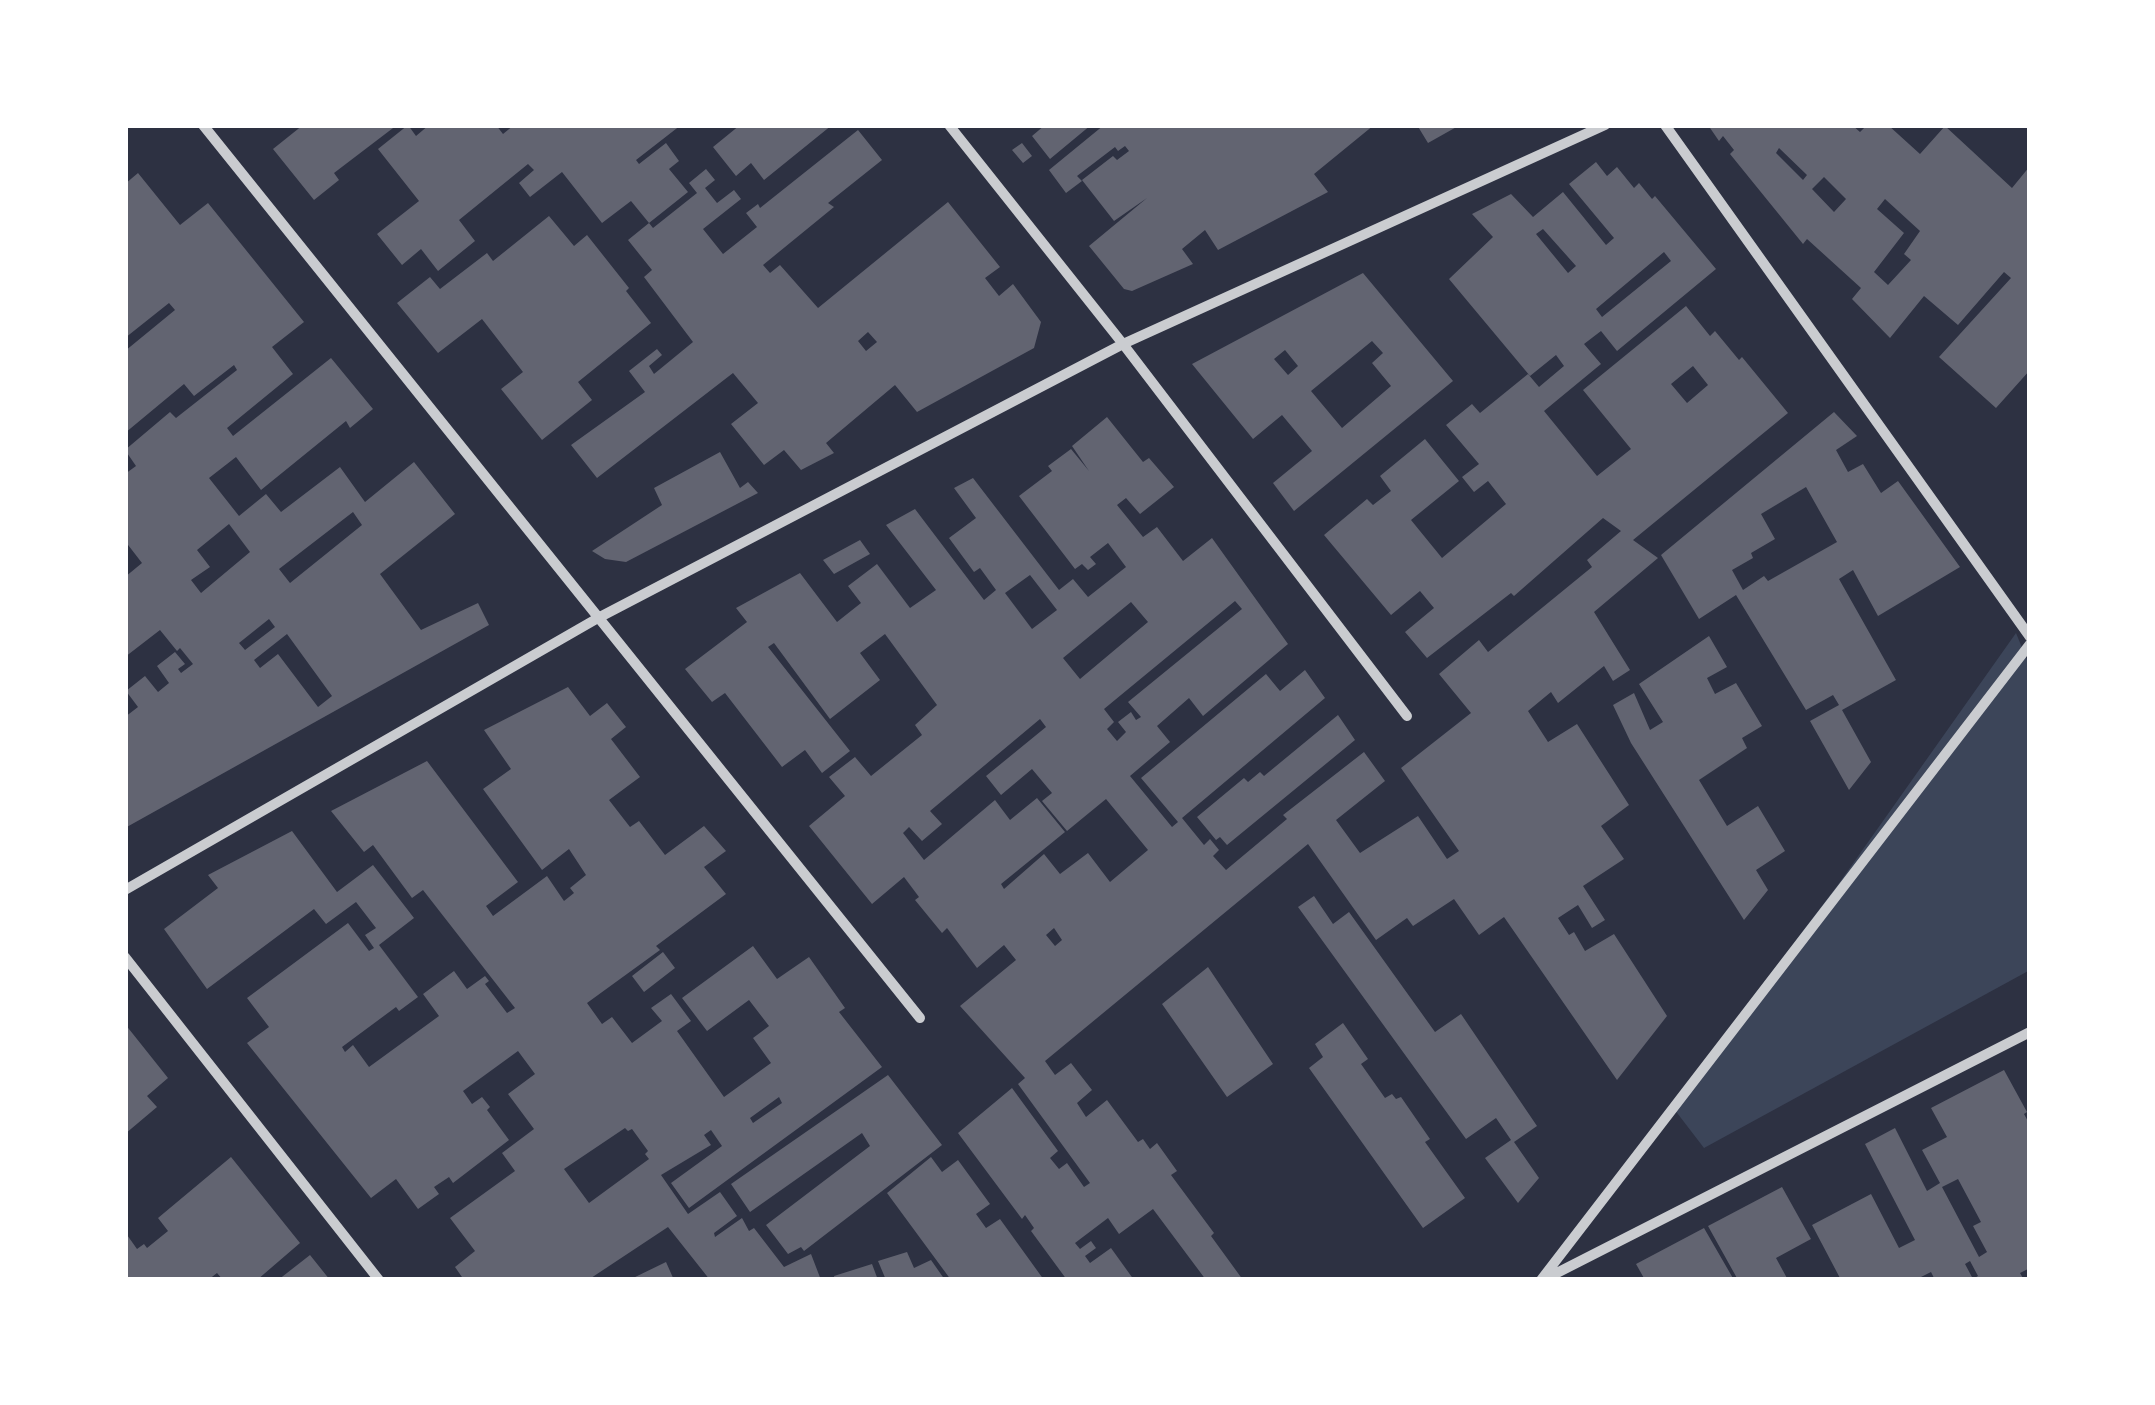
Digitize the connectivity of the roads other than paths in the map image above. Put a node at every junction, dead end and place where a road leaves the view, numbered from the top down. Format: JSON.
{"nodes":[{"id":1,"x":203,"y":125,"type":"edge"},
{"id":2,"x":950,"y":125,"type":"edge"},
{"id":3,"x":1605,"y":125,"type":"edge"},
{"id":4,"x":1665,"y":125,"type":"edge"},
{"id":5,"x":1123,"y":344,"type":"junction"},
{"id":6,"x":598,"y":618,"type":"junction"},
{"id":7,"x":2030,"y":641,"type":"edge"},
{"id":8,"x":1407,"y":716,"type":"dead end"},
{"id":9,"x":125,"y":890,"type":"edge"},
{"id":10,"x":125,"y":957,"type":"edge"},
{"id":11,"x":920,"y":1018,"type":"dead end"},
{"id":12,"x":2030,"y":1032,"type":"edge"},
{"id":13,"x":379,"y":1280,"type":"edge"},
{"id":14,"x":1542,"y":1280,"type":"edge"}],
"edges":[{"from":1,"to":6,"type":"street"},
{"from":2,"to":5,"type":"street"},
{"from":3,"to":5,"type":"street"},
{"from":4,"to":7,"type":"street"},
{"from":5,"to":6,"type":"street"},
{"from":5,"to":8,"type":"street"},
{"from":6,"to":9,"type":"street"},
{"from":6,"to":11,"type":"street"},
{"from":7,"to":14,"type":"street"},
{"from":10,"to":13,"type":"street"},
{"from":12,"to":14,"type":"street"}]}
